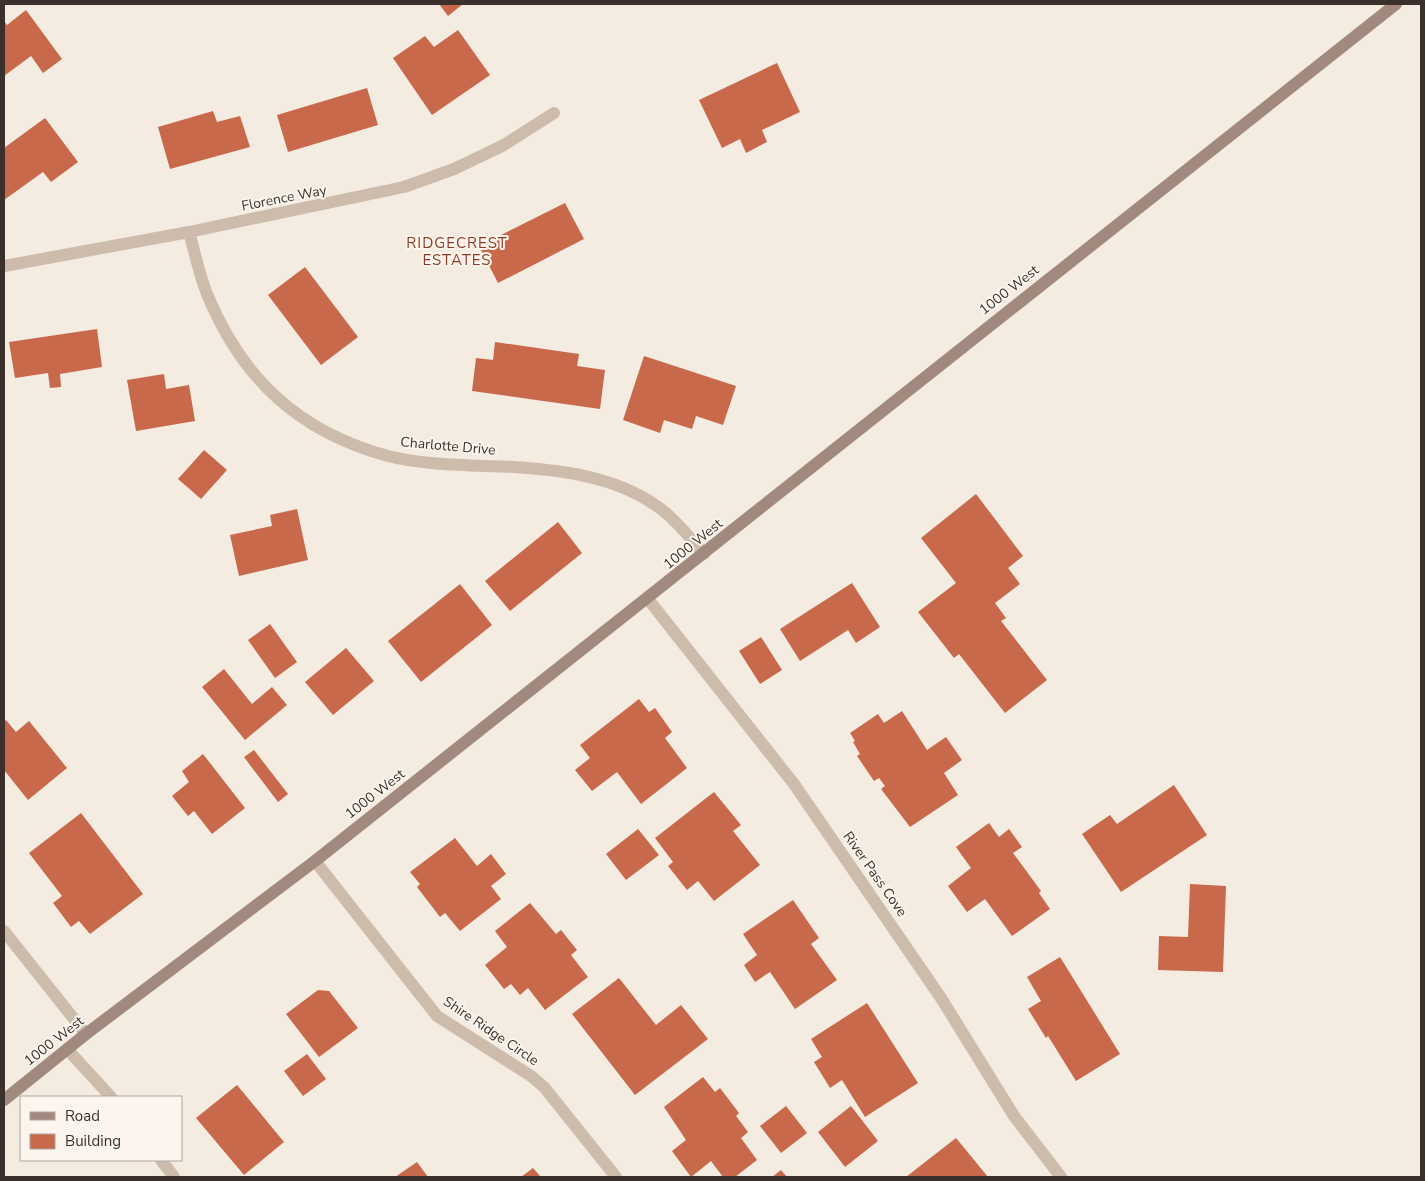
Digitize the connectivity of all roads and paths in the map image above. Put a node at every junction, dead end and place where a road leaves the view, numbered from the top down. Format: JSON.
{"nodes":[{"id":1,"x":1396,"y":4,"type":"edge"},
{"id":2,"x":554,"y":113,"type":"dead end"},
{"id":3,"x":189,"y":232,"type":"junction"},
{"id":4,"x":4,"y":266,"type":"edge"},
{"id":5,"x":704,"y":554,"type":"junction"},
{"id":6,"x":648,"y":599,"type":"junction"},
{"id":7,"x":315,"y":861,"type":"junction"},
{"id":8,"x":4,"y":931,"type":"edge"},
{"id":9,"x":86,"y":1034,"type":"junction"},
{"id":10,"x":67,"y":1049,"type":"junction"},
{"id":11,"x":110,"y":1096,"type":"edge"},
{"id":12,"x":4,"y":1100,"type":"edge"},
{"id":13,"x":162,"y":1161,"type":"edge"},
{"id":14,"x":174,"y":1177,"type":"edge"},
{"id":15,"x":616,"y":1177,"type":"edge"},
{"id":16,"x":1061,"y":1177,"type":"edge"}],
"edges":[{"from":1,"to":5,"type":"street","name":"1000 West"},
{"from":2,"to":3,"type":"street","name":"Florence Way"},
{"from":3,"to":4,"type":"street","name":"Florence Way"},
{"from":3,"to":5,"type":"street","name":"Charlotte Drive"},
{"from":5,"to":6,"type":"street","name":"1000 West"},
{"from":6,"to":7,"type":"street","name":"1000 West"},
{"from":6,"to":16,"type":"street","name":"River Pass Cove"},
{"from":7,"to":9,"type":"street","name":"1000 West"},
{"from":7,"to":15,"type":"street","name":"Shire Ridge Circle"},
{"from":8,"to":9,"type":"street"},
{"from":9,"to":10,"type":"street","name":"1000 West"},
{"from":10,"to":11,"type":"street"},
{"from":10,"to":12,"type":"street","name":"1000 West"},
{"from":13,"to":14,"type":"street"}]}
